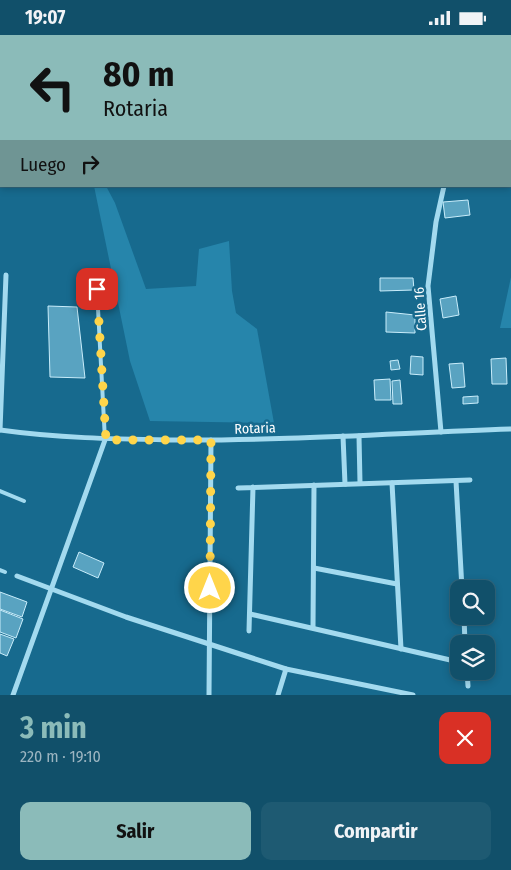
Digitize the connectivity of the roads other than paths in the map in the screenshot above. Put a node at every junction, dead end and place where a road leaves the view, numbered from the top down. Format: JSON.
{"nodes":[{"id":1,"x":444,"y":187,"type":"edge"},
{"id":2,"x":3,"y":274,"type":"edge"},
{"id":3,"x":97,"y":289,"type":"dead end"},
{"id":4,"x":511,"y":429,"type":"edge"},
{"id":5,"x":0,"y":430,"type":"edge"},
{"id":6,"x":441,"y":432,"type":"junction"},
{"id":7,"x":343,"y":436,"type":"junction"},
{"id":8,"x":359,"y":436,"type":"junction"},
{"id":9,"x":106,"y":440,"type":"junction"},
{"id":10,"x":211,"y":440,"type":"junction"},
{"id":11,"x":470,"y":480,"type":"dead end"},
{"id":12,"x":456,"y":481,"type":"junction"},
{"id":13,"x":360,"y":483,"type":"junction"},
{"id":14,"x":392,"y":483,"type":"junction"},
{"id":15,"x":345,"y":484,"type":"junction"},
{"id":16,"x":314,"y":485,"type":"junction"},
{"id":17,"x":253,"y":487,"type":"junction"},
{"id":18,"x":238,"y":488,"type":"dead end"},
{"id":19,"x":0,"y":491,"type":"edge"},
{"id":20,"x":24,"y":501,"type":"dead end"},
{"id":21,"x":314,"y":568,"type":"junction"},
{"id":22,"x":18,"y":576,"type":"dead end"},
{"id":23,"x":462,"y":580,"type":"edge"},
{"id":24,"x":397,"y":584,"type":"junction"},
{"id":25,"x":50,"y":588,"type":"junction"},
{"id":26,"x":250,"y":614,"type":"junction"},
{"id":27,"x":313,"y":628,"type":"junction"},
{"id":28,"x":249,"y":631,"type":"dead end"},
{"id":29,"x":210,"y":643,"type":"junction"},
{"id":30,"x":401,"y":649,"type":"junction"},
{"id":31,"x":450,"y":660,"type":"edge"},
{"id":32,"x":286,"y":669,"type":"junction"},
{"id":33,"x":468,"y":680,"type":"edge"},
{"id":34,"x":468,"y":686,"type":"dead end"},
{"id":35,"x":378,"y":688,"type":"junction"},
{"id":36,"x":13,"y":695,"type":"edge"},
{"id":37,"x":210,"y":695,"type":"edge"},
{"id":38,"x":278,"y":695,"type":"edge"},
{"id":39,"x":376,"y":695,"type":"edge"},
{"id":40,"x":414,"y":695,"type":"edge"}],
"edges":[{"from":1,"to":6,"type":"street","name":"Calle 16"},
{"from":2,"to":5,"type":"street"},
{"from":3,"to":9,"type":"lane"},
{"from":4,"to":6,"type":"street","name":"Rotaria"},
{"from":5,"to":9,"type":"street","name":"Rotaria"},
{"from":6,"to":8,"type":"street","name":"Rotaria"},
{"from":7,"to":8,"type":"street","name":"Rotaria"},
{"from":7,"to":10,"type":"street","name":"Rotaria"},
{"from":7,"to":15,"type":"street"},
{"from":8,"to":13,"type":"street"},
{"from":9,"to":10,"type":"street","name":"Rotaria"},
{"from":9,"to":25,"type":"street"},
{"from":10,"to":29,"type":"street"},
{"from":11,"to":12,"type":"street"},
{"from":12,"to":14,"type":"street"},
{"from":12,"to":23,"type":"street"},
{"from":13,"to":14,"type":"street"},
{"from":13,"to":15,"type":"street"},
{"from":14,"to":24,"type":"street"},
{"from":15,"to":16,"type":"street"},
{"from":16,"to":17,"type":"street"},
{"from":16,"to":21,"type":"street"},
{"from":17,"to":18,"type":"street"},
{"from":17,"to":26,"type":"street"},
{"from":19,"to":20,"type":"lane"},
{"from":21,"to":24,"type":"street"},
{"from":21,"to":27,"type":"street"},
{"from":22,"to":25,"type":"street"},
{"from":24,"to":30,"type":"street"},
{"from":25,"to":29,"type":"street"},
{"from":25,"to":36,"type":"street"},
{"from":26,"to":27,"type":"street"},
{"from":26,"to":28,"type":"street"},
{"from":27,"to":30,"type":"street"},
{"from":29,"to":32,"type":"street"},
{"from":29,"to":37,"type":"street"},
{"from":30,"to":31,"type":"street"},
{"from":32,"to":35,"type":"street"},
{"from":32,"to":38,"type":"street"},
{"from":33,"to":34,"type":"street"},
{"from":35,"to":39,"type":"street"},
{"from":35,"to":40,"type":"street"}]}
